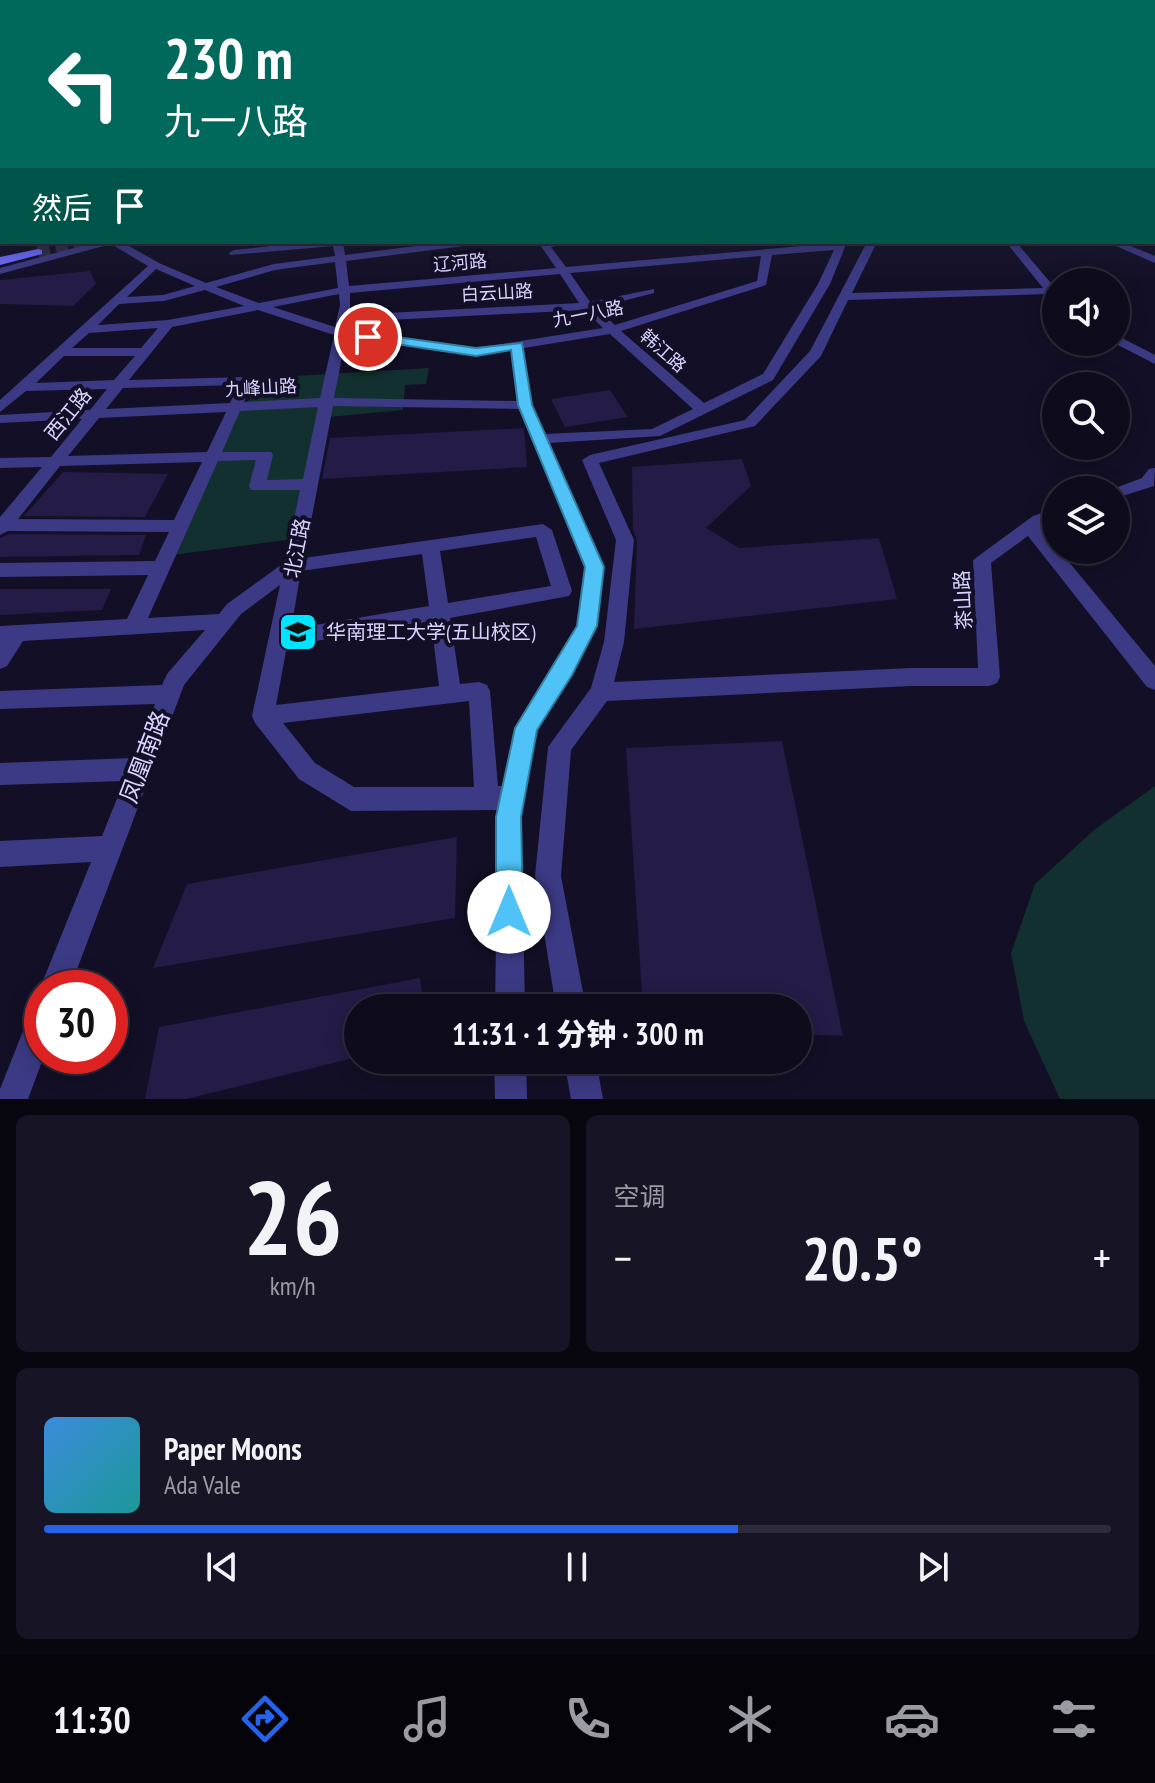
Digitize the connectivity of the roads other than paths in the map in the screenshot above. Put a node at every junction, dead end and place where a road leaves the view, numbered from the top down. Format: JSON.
{"nodes":[{"id":1,"x":101,"y":244,"type":"edge"},
{"id":2,"x":118,"y":244,"type":"edge"},
{"id":3,"x":418,"y":244,"type":"edge"},
{"id":4,"x":545,"y":244,"type":"edge"},
{"id":5,"x":841,"y":244,"type":"edge"},
{"id":6,"x":871,"y":244,"type":"edge"},
{"id":7,"x":1013,"y":244,"type":"edge"},
{"id":8,"x":1117,"y":244,"type":"edge"},
{"id":9,"x":339,"y":247,"type":"edge"},
{"id":10,"x":37,"y":250,"type":"tunnel mouth"},
{"id":11,"x":767,"y":251,"type":"junction"},
{"id":12,"x":234,"y":253,"type":"dead end"},
{"id":13,"x":0,"y":258,"type":"edge"},
{"id":14,"x":1155,"y":260,"type":"edge"},
{"id":15,"x":155,"y":265,"type":"junction"},
{"id":16,"x":0,"y":271,"type":"edge"},
{"id":17,"x":564,"y":273,"type":"junction"},
{"id":18,"x":1042,"y":280,"type":"edge"},
{"id":19,"x":205,"y":286,"type":"junction"},
{"id":20,"x":344,"y":290,"type":"junction"},
{"id":21,"x":650,"y":291,"type":"dead end"},
{"id":22,"x":1042,"y":294,"type":"edge"},
{"id":23,"x":846,"y":297,"type":"junction"},
{"id":24,"x":116,"y":301,"type":"junction"},
{"id":25,"x":588,"y":306,"type":"junction"},
{"id":26,"x":260,"y":307,"type":"junction"},
{"id":27,"x":168,"y":324,"type":"junction"},
{"id":28,"x":342,"y":326,"type":"junction"},
{"id":29,"x":86,"y":329,"type":"junction"},
{"id":30,"x":612,"y":330,"type":"junction"},
{"id":31,"x":517,"y":345,"type":"junction"},
{"id":32,"x":1130,"y":347,"type":"edge"},
{"id":33,"x":60,"y":352,"type":"junction"},
{"id":34,"x":145,"y":352,"type":"junction"},
{"id":35,"x":1155,"y":360,"type":"edge"},
{"id":36,"x":118,"y":386,"type":"junction"},
{"id":37,"x":23,"y":387,"type":"junction"},
{"id":38,"x":327,"y":402,"type":"junction"},
{"id":39,"x":525,"y":405,"type":"junction"},
{"id":40,"x":0,"y":408,"type":"edge"},
{"id":41,"x":235,"y":408,"type":"junction"},
{"id":42,"x":702,"y":409,"type":"junction"},
{"id":43,"x":92,"y":416,"type":"junction"},
{"id":44,"x":0,"y":419,"type":"edge"},
{"id":45,"x":542,"y":439,"type":"junction"},
{"id":46,"x":211,"y":459,"type":"junction"},
{"id":47,"x":56,"y":461,"type":"junction"},
{"id":48,"x":0,"y":463,"type":"edge"},
{"id":49,"x":1155,"y":473,"type":"edge"},
{"id":50,"x":310,"y":484,"type":"junction"},
{"id":51,"x":1130,"y":488,"type":"edge"},
{"id":52,"x":1,"y":520,"type":"edge"},
{"id":53,"x":1042,"y":520,"type":"edge"},
{"id":54,"x":180,"y":526,"type":"junction"},
{"id":55,"x":1030,"y":526,"type":"junction"},
{"id":56,"x":430,"y":546,"type":"junction"},
{"id":57,"x":293,"y":566,"type":"junction"},
{"id":58,"x":161,"y":568,"type":"junction"},
{"id":59,"x":0,"y":570,"type":"edge"},
{"id":60,"x":439,"y":612,"type":"junction"},
{"id":61,"x":224,"y":621,"type":"junction"},
{"id":62,"x":134,"y":626,"type":"junction"},
{"id":63,"x":8,"y":634,"type":"edge"},
{"id":64,"x":279,"y":639,"type":"junction"},
{"id":65,"x":0,"y":660,"type":"edge"},
{"id":66,"x":1155,"y":681,"type":"edge"},
{"id":67,"x":601,"y":692,"type":"junction"},
{"id":68,"x":169,"y":694,"type":"junction"},
{"id":69,"x":451,"y":694,"type":"junction"},
{"id":70,"x":0,"y":700,"type":"edge"},
{"id":71,"x":263,"y":716,"type":"junction"},
{"id":72,"x":140,"y":769,"type":"junction"},
{"id":73,"x":0,"y":774,"type":"edge"},
{"id":74,"x":487,"y":798,"type":"junction"},
{"id":75,"x":512,"y":798,"type":"junction"},
{"id":76,"x":110,"y":848,"type":"junction"},
{"id":77,"x":0,"y":854,"type":"edge"},
{"id":78,"x":62,"y":970,"type":"edge"},
{"id":79,"x":510,"y":994,"type":"edge"},
{"id":80,"x":569,"y":994,"type":"edge"},
{"id":81,"x":24,"y":1068,"type":"edge"},
{"id":82,"x":510,"y":1074,"type":"edge"},
{"id":83,"x":583,"y":1074,"type":"edge"},
{"id":84,"x":12,"y":1099,"type":"edge"},
{"id":85,"x":511,"y":1099,"type":"edge"},
{"id":86,"x":587,"y":1099,"type":"edge"}],
"edges":[{"from":1,"to":16,"type":"street"},
{"from":2,"to":15,"type":"street","name":"九一八路"},
{"from":3,"to":9,"type":"street"},
{"from":4,"to":17,"type":"street","name":"韩江路"},
{"from":5,"to":11,"type":"street","name":"辽河路"},
{"from":5,"to":42,"type":"street"},
{"from":6,"to":23,"type":"street"},
{"from":7,"to":18,"type":"street"},
{"from":8,"to":14,"type":"street"},
{"from":9,"to":12,"type":"street"},
{"from":9,"to":19,"type":"street"},
{"from":9,"to":20,"type":"street","name":"北江路"},
{"from":10,"to":13,"type":"main road"},
{"from":11,"to":17,"type":"street","name":"辽河路"},
{"from":11,"to":30,"type":"street","name":"九一八路"},
{"from":15,"to":19,"type":"street","name":"九一八路"},
{"from":15,"to":24,"type":"street"},
{"from":17,"to":20,"type":"street","name":"辽河路"},
{"from":17,"to":25,"type":"street","name":"韩江路"},
{"from":19,"to":24,"type":"street"},
{"from":19,"to":26,"type":"street","name":"九一八路"},
{"from":20,"to":26,"type":"street","name":"辽河路"},
{"from":20,"to":28,"type":"street","name":"北江路"},
{"from":21,"to":25,"type":"street","name":"白云山路"},
{"from":22,"to":23,"type":"street"},
{"from":23,"to":67,"type":"street"},
{"from":24,"to":29,"type":"street"},
{"from":25,"to":28,"type":"street","name":"白云山路"},
{"from":25,"to":30,"type":"street","name":"韩江路"},
{"from":26,"to":27,"type":"street","name":"辽河路"},
{"from":26,"to":28,"type":"street","name":"九一八路"},
{"from":27,"to":29,"type":"street","name":"辽河路"},
{"from":27,"to":34,"type":"street","name":"西江路"},
{"from":28,"to":31,"type":"street","name":"九一八路"},
{"from":28,"to":38,"type":"street","name":"北江路"},
{"from":29,"to":33,"type":"street"},
{"from":30,"to":31,"type":"street","name":"九一八路"},
{"from":30,"to":42,"type":"street","name":"韩江路"},
{"from":31,"to":39,"type":"street"},
{"from":32,"to":35,"type":"street"},
{"from":33,"to":34,"type":"street"},
{"from":33,"to":37,"type":"street"},
{"from":34,"to":36,"type":"street","name":"西江路"},
{"from":36,"to":37,"type":"street"},
{"from":36,"to":41,"type":"street"},
{"from":36,"to":43,"type":"street","name":"西江路"},
{"from":37,"to":40,"type":"street"},
{"from":38,"to":39,"type":"street","name":"九峰山路"},
{"from":38,"to":41,"type":"street","name":"九峰山路"},
{"from":38,"to":50,"type":"street","name":"北江路"},
{"from":39,"to":45,"type":"street"},
{"from":41,"to":43,"type":"street","name":"九峰山路"},
{"from":41,"to":46,"type":"street"},
{"from":42,"to":45,"type":"street"},
{"from":43,"to":44,"type":"street","name":"九峰山路"},
{"from":43,"to":47,"type":"street","name":"西江路"},
{"from":45,"to":75,"type":"street"},
{"from":46,"to":47,"type":"street"},
{"from":46,"to":50,"type":"street"},
{"from":46,"to":54,"type":"street"},
{"from":47,"to":48,"type":"street"},
{"from":47,"to":52,"type":"street","name":"西江路"},
{"from":49,"to":51,"type":"street"},
{"from":50,"to":57,"type":"street","name":"北江路"},
{"from":52,"to":54,"type":"street"},
{"from":53,"to":55,"type":"street","name":"茶山路"},
{"from":54,"to":58,"type":"street"},
{"from":55,"to":66,"type":"street"},
{"from":55,"to":67,"type":"street","name":"茶山路"},
{"from":56,"to":57,"type":"street"},
{"from":56,"to":60,"type":"street"},
{"from":56,"to":60,"type":"street"},
{"from":57,"to":61,"type":"street","name":"凤凰南路"},
{"from":57,"to":64,"type":"street","name":"北江路"},
{"from":58,"to":59,"type":"street"},
{"from":58,"to":62,"type":"street"},
{"from":60,"to":64,"type":"street"},
{"from":60,"to":69,"type":"street"},
{"from":61,"to":62,"type":"street"},
{"from":61,"to":68,"type":"street","name":"凤凰南路"},
{"from":62,"to":63,"type":"street"},
{"from":63,"to":65,"type":"street"},
{"from":64,"to":71,"type":"street","name":"北江路"},
{"from":67,"to":80,"type":"street"},
{"from":68,"to":70,"type":"street"},
{"from":68,"to":72,"type":"street","name":"凤凰南路"},
{"from":69,"to":71,"type":"street"},
{"from":69,"to":74,"type":"street"},
{"from":71,"to":74,"type":"street"},
{"from":72,"to":73,"type":"street"},
{"from":72,"to":76,"type":"street","name":"凤凰南路"},
{"from":74,"to":75,"type":"street"},
{"from":75,"to":79,"type":"street"},
{"from":76,"to":77,"type":"street"},
{"from":76,"to":78,"type":"street","name":"凤凰南路"},
{"from":81,"to":84,"type":"street"},
{"from":82,"to":85,"type":"street"},
{"from":83,"to":86,"type":"street"}]}
